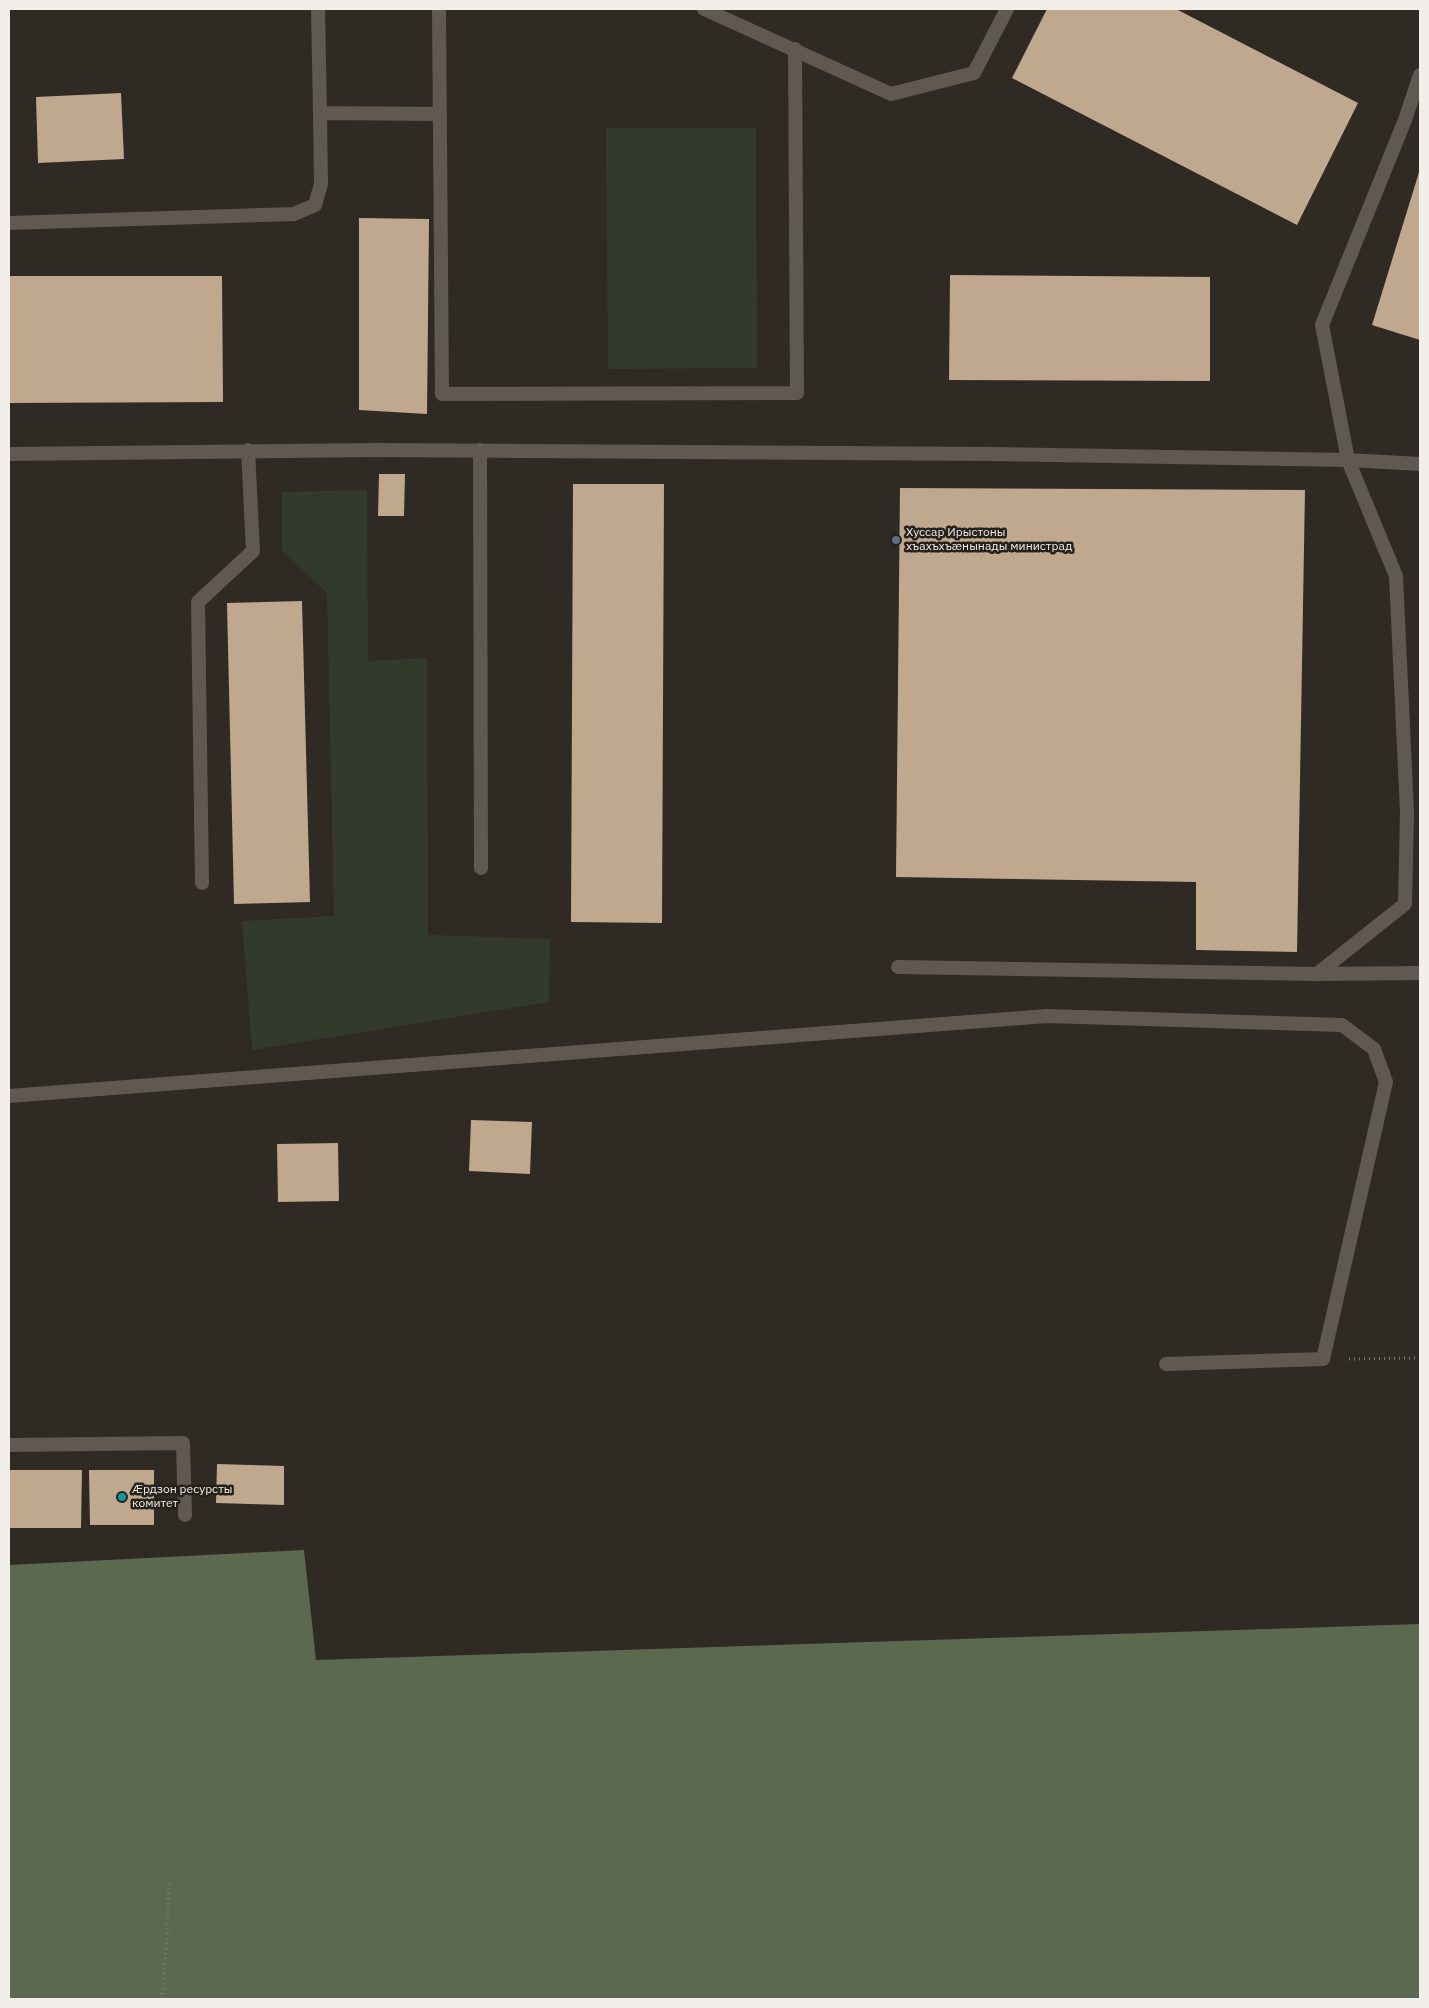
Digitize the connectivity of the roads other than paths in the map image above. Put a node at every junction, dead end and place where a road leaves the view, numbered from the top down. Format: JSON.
{"nodes":[{"id":1,"x":318,"y":9,"type":"edge"},
{"id":2,"x":439,"y":9,"type":"edge"},
{"id":3,"x":704,"y":9,"type":"edge"},
{"id":4,"x":1007,"y":9,"type":"edge"},
{"id":5,"x":795,"y":49,"type":"junction"},
{"id":6,"x":1420,"y":75,"type":"edge"},
{"id":7,"x":320,"y":113,"type":"junction"},
{"id":8,"x":439,"y":114,"type":"junction"},
{"id":9,"x":9,"y":222,"type":"edge"},
{"id":10,"x":248,"y":450,"type":"junction"},
{"id":11,"x":480,"y":450,"type":"junction"},
{"id":12,"x":9,"y":454,"type":"edge"},
{"id":13,"x":1348,"y":460,"type":"junction"},
{"id":14,"x":1420,"y":464,"type":"edge"},
{"id":15,"x":481,"y":868,"type":"dead end"},
{"id":16,"x":202,"y":883,"type":"dead end"},
{"id":17,"x":898,"y":967,"type":"dead end"},
{"id":18,"x":1420,"y":973,"type":"edge"},
{"id":19,"x":1317,"y":974,"type":"junction"},
{"id":20,"x":9,"y":1096,"type":"edge"},
{"id":21,"x":1166,"y":1364,"type":"dead end"},
{"id":22,"x":9,"y":1445,"type":"edge"},
{"id":23,"x":185,"y":1515,"type":"dead end"}],
"edges":[{"from":1,"to":7,"type":"street"},
{"from":2,"to":8,"type":"street"},
{"from":3,"to":5,"type":"street"},
{"from":4,"to":5,"type":"street"},
{"from":5,"to":8,"type":"street"},
{"from":6,"to":13,"type":"street"},
{"from":7,"to":8,"type":"street"},
{"from":7,"to":9,"type":"street"},
{"from":10,"to":11,"type":"street"},
{"from":10,"to":12,"type":"street"},
{"from":10,"to":16,"type":"street"},
{"from":11,"to":13,"type":"street"},
{"from":11,"to":15,"type":"street"},
{"from":13,"to":14,"type":"street"},
{"from":13,"to":19,"type":"street"},
{"from":17,"to":19,"type":"street"},
{"from":18,"to":19,"type":"street"},
{"from":20,"to":21,"type":"street"},
{"from":22,"to":23,"type":"street"}]}
